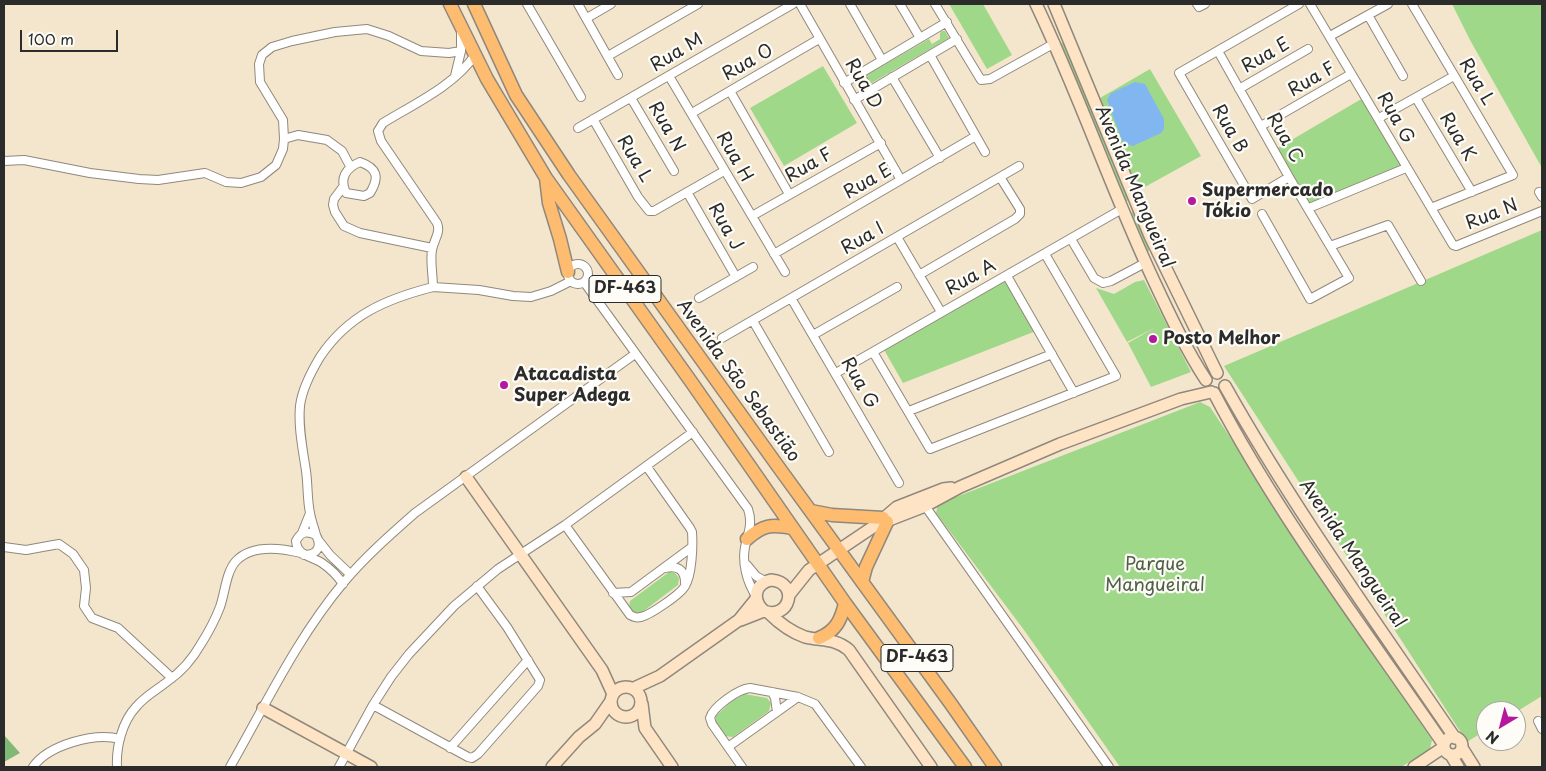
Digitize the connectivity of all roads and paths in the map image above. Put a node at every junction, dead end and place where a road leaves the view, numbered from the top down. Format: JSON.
{"nodes":[{"id":1,"x":450,"y":4,"type":"edge"},
{"id":2,"x":474,"y":4,"type":"edge"},
{"id":3,"x":527,"y":4,"type":"edge"},
{"id":4,"x":578,"y":4,"type":"edge"},
{"id":5,"x":611,"y":4,"type":"edge"},
{"id":6,"x":698,"y":4,"type":"edge"},
{"id":7,"x":793,"y":4,"type":"edge"},
{"id":8,"x":800,"y":4,"type":"edge"},
{"id":9,"x":850,"y":4,"type":"edge"},
{"id":10,"x":900,"y":4,"type":"edge"},
{"id":11,"x":936,"y":4,"type":"edge"},
{"id":12,"x":1036,"y":4,"type":"edge"},
{"id":13,"x":1054,"y":4,"type":"edge"},
{"id":14,"x":1299,"y":4,"type":"edge"},
{"id":15,"x":1310,"y":4,"type":"edge"},
{"id":16,"x":1388,"y":4,"type":"edge"},
{"id":17,"x":1412,"y":4,"type":"edge"},
{"id":18,"x":1368,"y":15,"type":"junction"},
{"id":19,"x":587,"y":18,"type":"junction"},
{"id":20,"x":947,"y":22,"type":"junction"},
{"id":21,"x":483,"y":25,"type":"junction"},
{"id":22,"x":461,"y":28,"type":"junction"},
{"id":23,"x":1330,"y":36,"type":"junction"},
{"id":24,"x":920,"y":38,"type":"junction"},
{"id":25,"x":819,"y":39,"type":"junction"},
{"id":26,"x":957,"y":39,"type":"junction"},
{"id":27,"x":1055,"y":43,"type":"junction"},
{"id":28,"x":1308,"y":49,"type":"dead end"},
{"id":29,"x":461,"y":51,"type":"junction"},
{"id":30,"x":1218,"y":51,"type":"junction"},
{"id":31,"x":474,"y":54,"type":"junction"},
{"id":32,"x":930,"y":55,"type":"junction"},
{"id":33,"x":608,"y":56,"type":"junction"},
{"id":34,"x":882,"y":60,"type":"junction"},
{"id":35,"x":1352,"y":74,"type":"junction"},
{"id":36,"x":618,"y":75,"type":"dead end"},
{"id":37,"x":858,"y":75,"type":"junction"},
{"id":38,"x":455,"y":76,"type":"junction"},
{"id":39,"x":669,"y":76,"type":"junction"},
{"id":40,"x":1403,"y":76,"type":"dead end"},
{"id":41,"x":1454,"y":76,"type":"junction"},
{"id":42,"x":892,"y":77,"type":"junction"},
{"id":43,"x":844,"y":83,"type":"junction"},
{"id":44,"x":1089,"y":88,"type":"junction"},
{"id":45,"x":1239,"y":89,"type":"junction"},
{"id":46,"x":730,"y":90,"type":"junction"},
{"id":47,"x":866,"y":92,"type":"junction"},
{"id":48,"x":1075,"y":92,"type":"junction"},
{"id":49,"x":516,"y":94,"type":"junction"},
{"id":50,"x":581,"y":97,"type":"dead end"},
{"id":51,"x":631,"y":98,"type":"junction"},
{"id":52,"x":1416,"y":98,"type":"junction"},
{"id":53,"x":854,"y":100,"type":"junction"},
{"id":54,"x":692,"y":113,"type":"junction"},
{"id":55,"x":1378,"y":118,"type":"junction"},
{"id":56,"x":593,"y":119,"type":"junction"},
{"id":57,"x":1261,"y":126,"type":"junction"},
{"id":58,"x":578,"y":128,"type":"dead end"},
{"id":59,"x":976,"y":136,"type":"junction"},
{"id":60,"x":284,"y":139,"type":"junction"},
{"id":61,"x":880,"y":143,"type":"junction"},
{"id":62,"x":985,"y":152,"type":"dead end"},
{"id":63,"x":940,"y":158,"type":"junction"},
{"id":64,"x":4,"y":161,"type":"edge"},
{"id":65,"x":1118,"y":161,"type":"junction"},
{"id":66,"x":1104,"y":163,"type":"junction"},
{"id":67,"x":350,"y":166,"type":"junction"},
{"id":68,"x":1019,"y":166,"type":"dead end"},
{"id":69,"x":1406,"y":168,"type":"junction"},
{"id":70,"x":674,"y":171,"type":"dead end"},
{"id":71,"x":724,"y":171,"type":"junction"},
{"id":72,"x":1000,"y":177,"type":"junction"},
{"id":73,"x":1289,"y":177,"type":"junction"},
{"id":74,"x":546,"y":178,"type":"junction"},
{"id":75,"x":901,"y":180,"type":"junction"},
{"id":76,"x":343,"y":187,"type":"junction"},
{"id":77,"x":687,"y":192,"type":"junction"},
{"id":78,"x":1472,"y":192,"type":"junction"},
{"id":79,"x":789,"y":194,"type":"junction"},
{"id":80,"x":1309,"y":208,"type":"junction"},
{"id":81,"x":1431,"y":208,"type":"junction"},
{"id":82,"x":1122,"y":209,"type":"junction"},
{"id":83,"x":1542,"y":211,"type":"edge"},
{"id":84,"x":1262,"y":214,"type":"dead end"},
{"id":85,"x":752,"y":216,"type":"junction"},
{"id":86,"x":897,"y":237,"type":"junction"},
{"id":87,"x":1071,"y":239,"type":"junction"},
{"id":88,"x":1330,"y":246,"type":"junction"},
{"id":89,"x":1454,"y":246,"type":"joint"},
{"id":90,"x":432,"y":248,"type":"junction"},
{"id":91,"x":774,"y":254,"type":"junction"},
{"id":92,"x":1045,"y":254,"type":"junction"},
{"id":93,"x":1145,"y":263,"type":"junction"},
{"id":94,"x":753,"y":267,"type":"dead end"},
{"id":95,"x":785,"y":272,"type":"dead end"},
{"id":96,"x":919,"y":275,"type":"junction"},
{"id":97,"x":569,"y":276,"type":"junction"},
{"id":98,"x":1007,"y":276,"type":"junction"},
{"id":99,"x":736,"y":277,"type":"junction"},
{"id":100,"x":1421,"y":281,"type":"dead end"},
{"id":101,"x":584,"y":282,"type":"junction"},
{"id":102,"x":433,"y":286,"type":"junction"},
{"id":103,"x":897,"y":287,"type":"dead end"},
{"id":104,"x":700,"y":298,"type":"dead end"},
{"id":105,"x":791,"y":298,"type":"junction"},
{"id":106,"x":1183,"y":306,"type":"junction"},
{"id":107,"x":941,"y":312,"type":"junction"},
{"id":108,"x":1168,"y":312,"type":"junction"},
{"id":109,"x":753,"y":321,"type":"junction"},
{"id":110,"x":813,"y":335,"type":"junction"},
{"id":111,"x":722,"y":338,"type":"dead end"},
{"id":112,"x":874,"y":352,"type":"junction"},
{"id":113,"x":635,"y":354,"type":"junction"},
{"id":114,"x":1052,"y":354,"type":"junction"},
{"id":115,"x":1217,"y":373,"type":"junction"},
{"id":116,"x":836,"y":374,"type":"junction"},
{"id":117,"x":1225,"y":386,"type":"junction"},
{"id":118,"x":1209,"y":387,"type":"junction"},
{"id":119,"x":1074,"y":393,"type":"junction"},
{"id":120,"x":909,"y":411,"type":"junction"},
{"id":121,"x":693,"y":432,"type":"junction"},
{"id":122,"x":828,"y":452,"type":"dead end"},
{"id":123,"x":646,"y":467,"type":"junction"},
{"id":124,"x":466,"y":477,"type":"junction"},
{"id":125,"x":899,"y":483,"type":"dead end"},
{"id":126,"x":923,"y":502,"type":"junction"},
{"id":127,"x":811,"y":511,"type":"junction"},
{"id":128,"x":310,"y":513,"type":"junction"},
{"id":129,"x":882,"y":521,"type":"junction"},
{"id":130,"x":565,"y":525,"type":"junction"},
{"id":131,"x":792,"y":528,"type":"junction"},
{"id":132,"x":302,"y":533,"type":"junction"},
{"id":133,"x":318,"y":538,"type":"junction"},
{"id":134,"x":747,"y":539,"type":"junction"},
{"id":135,"x":296,"y":541,"type":"junction"},
{"id":136,"x":4,"y":547,"type":"edge"},
{"id":137,"x":692,"y":547,"type":"junction"},
{"id":138,"x":281,"y":549,"type":"junction"},
{"id":139,"x":838,"y":549,"type":"junction"},
{"id":140,"x":303,"y":554,"type":"junction"},
{"id":141,"x":520,"y":554,"type":"junction"},
{"id":142,"x":744,"y":558,"type":"junction"},
{"id":143,"x":813,"y":567,"type":"junction"},
{"id":144,"x":663,"y":568,"type":"junction"},
{"id":145,"x":350,"y":574,"type":"junction"},
{"id":146,"x":771,"y":581,"type":"junction"},
{"id":147,"x":862,"y":582,"type":"junction"},
{"id":148,"x":342,"y":584,"type":"junction"},
{"id":149,"x":477,"y":586,"type":"junction"},
{"id":150,"x":685,"y":587,"type":"junction"},
{"id":151,"x":631,"y":592,"type":"junction"},
{"id":152,"x":613,"y":593,"type":"junction"},
{"id":153,"x":789,"y":595,"type":"junction"},
{"id":154,"x":756,"y":597,"type":"junction"},
{"id":155,"x":845,"y":603,"type":"junction"},
{"id":156,"x":624,"y":608,"type":"junction"},
{"id":157,"x":784,"y":608,"type":"junction"},
{"id":158,"x":767,"y":612,"type":"junction"},
{"id":159,"x":739,"y":620,"type":"junction"},
{"id":160,"x":794,"y":632,"type":"junction"},
{"id":161,"x":819,"y":638,"type":"junction"},
{"id":162,"x":528,"y":660,"type":"junction"},
{"id":163,"x":602,"y":670,"type":"junction"},
{"id":164,"x":660,"y":676,"type":"junction"},
{"id":165,"x":172,"y":678,"type":"junction"},
{"id":166,"x":630,"y":687,"type":"junction"},
{"id":167,"x":772,"y":692,"type":"junction"},
{"id":168,"x":798,"y":697,"type":"junction"},
{"id":169,"x":612,"y":698,"type":"junction"},
{"id":170,"x":641,"y":701,"type":"junction"},
{"id":171,"x":373,"y":705,"type":"junction"},
{"id":172,"x":264,"y":708,"type":"junction"},
{"id":173,"x":777,"y":712,"type":"junction"},
{"id":174,"x":620,"y":716,"type":"junction"},
{"id":175,"x":1538,"y":721,"type":"dead end"},
{"id":176,"x":595,"y":724,"type":"junction"},
{"id":177,"x":1542,"y":729,"type":"edge"},
{"id":178,"x":120,"y":739,"type":"junction"},
{"id":179,"x":1459,"y":743,"type":"junction"},
{"id":180,"x":728,"y":747,"type":"junction"},
{"id":181,"x":450,"y":748,"type":"junction"},
{"id":182,"x":1447,"y":751,"type":"junction"},
{"id":183,"x":346,"y":754,"type":"junction"},
{"id":184,"x":33,"y":767,"type":"edge"},
{"id":185,"x":117,"y":767,"type":"edge"},
{"id":186,"x":230,"y":767,"type":"edge"},
{"id":187,"x":339,"y":767,"type":"edge"},
{"id":188,"x":371,"y":767,"type":"edge"},
{"id":189,"x":552,"y":767,"type":"edge"},
{"id":190,"x":672,"y":767,"type":"edge"},
{"id":191,"x":742,"y":767,"type":"edge"},
{"id":192,"x":861,"y":767,"type":"edge"},
{"id":193,"x":929,"y":767,"type":"edge"},
{"id":194,"x":965,"y":767,"type":"edge"},
{"id":195,"x":995,"y":767,"type":"edge"},
{"id":196,"x":1109,"y":767,"type":"edge"},
{"id":197,"x":1414,"y":767,"type":"edge"},
{"id":198,"x":1429,"y":767,"type":"edge"},
{"id":199,"x":1458,"y":767,"type":"edge"},
{"id":200,"x":1474,"y":767,"type":"edge"}],
"edges":[{"from":1,"to":22,"type":"main road","number":"DF-463"},
{"from":2,"to":21,"type":"main road","name":"Avenida São Sebastião","number":"DF-463"},
{"from":3,"to":50,"type":"street"},
{"from":4,"to":19,"type":"street"},
{"from":5,"to":19,"type":"street"},
{"from":6,"to":33,"type":"street"},
{"from":7,"to":39,"type":"street","name":"Rua M"},
{"from":8,"to":25,"type":"street","name":"Rua D"},
{"from":9,"to":34,"type":"street"},
{"from":10,"to":24,"type":"street"},
{"from":11,"to":20,"type":"street"},
{"from":12,"to":27,"type":"street","name":"Avenida Mangueiral"},
{"from":13,"to":44,"type":"street","name":"Avenida Mangueiral"},
{"from":14,"to":30,"type":"street"},
{"from":15,"to":23,"type":"street","name":"Rua G"},
{"from":16,"to":18,"type":"street"},
{"from":17,"to":41,"type":"street","name":"Rua L"},
{"from":18,"to":23,"type":"street"},
{"from":18,"to":40,"type":"street"},
{"from":19,"to":33,"type":"street"},
{"from":20,"to":24,"type":"street"},
{"from":20,"to":26,"type":"street"},
{"from":21,"to":31,"type":"main road"},
{"from":21,"to":49,"type":"main road","name":"Avenida São Sebastião","number":"DF-463"},
{"from":22,"to":29,"type":"street"},
{"from":22,"to":31,"type":"main road","number":"DF-463"},
{"from":23,"to":35,"type":"street","name":"Rua G"},
{"from":24,"to":34,"type":"street"},
{"from":25,"to":43,"type":"street","name":"Rua D"},
{"from":25,"to":46,"type":"street","name":"Rua O"},
{"from":26,"to":27,"type":"street"},
{"from":26,"to":32,"type":"street"},
{"from":27,"to":48,"type":"street","name":"Avenida Mangueiral"},
{"from":28,"to":45,"type":"street","name":"Rua E"},
{"from":29,"to":38,"type":"street"},
{"from":29,"to":60,"type":"street"},
{"from":30,"to":45,"type":"street","name":"Rua C"},
{"from":30,"to":73,"type":"street","name":"Rua B"},
{"from":31,"to":38,"type":"street"},
{"from":31,"to":49,"type":"main road"},
{"from":31,"to":74,"type":"main road","number":"DF-463"},
{"from":32,"to":42,"type":"street"},
{"from":32,"to":59,"type":"street"},
{"from":33,"to":36,"type":"street"},
{"from":34,"to":37,"type":"street"},
{"from":35,"to":55,"type":"street","name":"Rua G"},
{"from":35,"to":57,"type":"street","name":"Rua F"},
{"from":37,"to":43,"type":"street"},
{"from":37,"to":47,"type":"street"},
{"from":38,"to":90,"type":"street"},
{"from":39,"to":51,"type":"street","name":"Rua M"},
{"from":39,"to":54,"type":"street","name":"Rua H"},
{"from":41,"to":52,"type":"street"},
{"from":41,"to":78,"type":"street","name":"Rua L"},
{"from":42,"to":47,"type":"street"},
{"from":42,"to":63,"type":"street"},
{"from":43,"to":53,"type":"street","name":"Rua D"},
{"from":44,"to":48,"type":"street"},
{"from":44,"to":65,"type":"street","name":"Avenida Mangueiral"},
{"from":45,"to":57,"type":"street","name":"Rua C"},
{"from":46,"to":54,"type":"street","name":"Rua O"},
{"from":46,"to":79,"type":"street"},
{"from":47,"to":53,"type":"street"},
{"from":48,"to":66,"type":"street","name":"Avenida Mangueiral"},
{"from":49,"to":127,"type":"main road","name":"Avenida São Sebastião","number":"DF-463"},
{"from":51,"to":56,"type":"street","name":"Rua M"},
{"from":51,"to":70,"type":"street","name":"Rua N"},
{"from":52,"to":55,"type":"street"},
{"from":52,"to":78,"type":"street","name":"Rua K"},
{"from":53,"to":61,"type":"street","name":"Rua D"},
{"from":54,"to":71,"type":"street","name":"Rua H"},
{"from":55,"to":69,"type":"street","name":"Rua G"},
{"from":56,"to":58,"type":"street","name":"Rua M"},
{"from":56,"to":77,"type":"street","name":"Rua L"},
{"from":57,"to":73,"type":"street","name":"Rua C"},
{"from":59,"to":62,"type":"street"},
{"from":59,"to":63,"type":"street","name":"Rua E"},
{"from":60,"to":64,"type":"street"},
{"from":60,"to":67,"type":"street"},
{"from":61,"to":75,"type":"street","name":"Rua D"},
{"from":61,"to":79,"type":"street","name":"Rua F"},
{"from":63,"to":75,"type":"street","name":"Rua E"},
{"from":65,"to":66,"type":"street"},
{"from":65,"to":106,"type":"street","name":"Avenida Mangueiral"},
{"from":66,"to":82,"type":"street","name":"Avenida Mangueiral"},
{"from":67,"to":76,"type":"street"},
{"from":67,"to":76,"type":"street"},
{"from":68,"to":72,"type":"street","name":"Rua I"},
{"from":69,"to":80,"type":"street"},
{"from":69,"to":81,"type":"street","name":"Rua G"},
{"from":71,"to":77,"type":"street"},
{"from":71,"to":85,"type":"street","name":"Rua H"},
{"from":72,"to":86,"type":"street","name":"Rua I"},
{"from":72,"to":96,"type":"street"},
{"from":73,"to":80,"type":"street","name":"Rua C"},
{"from":74,"to":97,"type":"main road"},
{"from":74,"to":131,"type":"main road","number":"DF-463"},
{"from":75,"to":91,"type":"street","name":"Rua E"},
{"from":76,"to":90,"type":"street"},
{"from":77,"to":99,"type":"street","name":"Rua J"},
{"from":78,"to":81,"type":"street"},
{"from":79,"to":85,"type":"street","name":"Rua F"},
{"from":80,"to":88,"type":"street","name":"Rua C"},
{"from":81,"to":89,"type":"street","name":"Rua G"},
{"from":82,"to":87,"type":"street","name":"Rua A"},
{"from":82,"to":93,"type":"street","name":"Avenida Mangueiral"},
{"from":83,"to":89,"type":"street","name":"Rua N"},
{"from":84,"to":88,"type":"street","name":"Rua C"},
{"from":85,"to":91,"type":"street","name":"Rua H"},
{"from":86,"to":96,"type":"street"},
{"from":86,"to":105,"type":"street","name":"Rua I"},
{"from":87,"to":92,"type":"street","name":"Rua A"},
{"from":87,"to":93,"type":"street"},
{"from":88,"to":100,"type":"street"},
{"from":90,"to":102,"type":"street"},
{"from":91,"to":95,"type":"street","name":"Rua H"},
{"from":92,"to":98,"type":"street","name":"Rua A"},
{"from":92,"to":119,"type":"street"},
{"from":93,"to":108,"type":"street","name":"Avenida Mangueiral"},
{"from":94,"to":99,"type":"street"},
{"from":96,"to":107,"type":"street"},
{"from":97,"to":101,"type":"street"},
{"from":97,"to":101,"type":"street"},
{"from":97,"to":102,"type":"street"},
{"from":98,"to":107,"type":"street","name":"Rua A"},
{"from":98,"to":114,"type":"street"},
{"from":99,"to":104,"type":"street"},
{"from":101,"to":113,"type":"street"},
{"from":102,"to":128,"type":"street"},
{"from":103,"to":110,"type":"street"},
{"from":105,"to":109,"type":"street","name":"Rua I"},
{"from":105,"to":110,"type":"street","name":"Rua G"},
{"from":106,"to":108,"type":"street"},
{"from":106,"to":115,"type":"street","name":"Avenida Mangueiral"},
{"from":107,"to":112,"type":"street","name":"Rua A"},
{"from":108,"to":118,"type":"street","name":"Avenida Mangueiral"},
{"from":109,"to":111,"type":"street","name":"Rua I"},
{"from":109,"to":122,"type":"street"},
{"from":110,"to":116,"type":"street","name":"Rua G"},
{"from":112,"to":116,"type":"street","name":"Rua A"},
{"from":112,"to":120,"type":"street"},
{"from":113,"to":121,"type":"street"},
{"from":113,"to":124,"type":"street"},
{"from":114,"to":119,"type":"street"},
{"from":114,"to":120,"type":"street"},
{"from":115,"to":117,"type":"street"},
{"from":115,"to":118,"type":"street"},
{"from":116,"to":125,"type":"street","name":"Rua G"},
{"from":117,"to":118,"type":"street"},
{"from":117,"to":179,"type":"street","name":"Avenida Mangueiral"},
{"from":118,"to":126,"type":"street"},
{"from":118,"to":182,"type":"street","name":"Avenida Mangueiral"},
{"from":119,"to":120,"type":"street"},
{"from":121,"to":123,"type":"street"},
{"from":121,"to":134,"type":"street"},
{"from":123,"to":130,"type":"street"},
{"from":123,"to":137,"type":"street"},
{"from":124,"to":141,"type":"street"},
{"from":124,"to":145,"type":"street"},
{"from":126,"to":129,"type":"street"},
{"from":126,"to":196,"type":"street"},
{"from":127,"to":129,"type":"main road"},
{"from":127,"to":139,"type":"main road","name":"Avenida São Sebastião","number":"DF-463"},
{"from":128,"to":132,"type":"street"},
{"from":128,"to":133,"type":"street"},
{"from":129,"to":139,"type":"street"},
{"from":129,"to":147,"type":"main road"},
{"from":130,"to":141,"type":"street"},
{"from":130,"to":152,"type":"street"},
{"from":131,"to":134,"type":"main road"},
{"from":131,"to":143,"type":"main road","number":"DF-463"},
{"from":132,"to":133,"type":"street"},
{"from":132,"to":135,"type":"street"},
{"from":133,"to":140,"type":"street"},
{"from":133,"to":145,"type":"street"},
{"from":134,"to":142,"type":"street"},
{"from":135,"to":138,"type":"street"},
{"from":135,"to":140,"type":"street"},
{"from":136,"to":165,"type":"street"},
{"from":137,"to":144,"type":"street"},
{"from":137,"to":150,"type":"street"},
{"from":138,"to":140,"type":"street"},
{"from":138,"to":165,"type":"street"},
{"from":139,"to":143,"type":"street"},
{"from":139,"to":147,"type":"main road","name":"Avenida São Sebastião","number":"DF-463"},
{"from":140,"to":148,"type":"street"},
{"from":141,"to":149,"type":"street"},
{"from":141,"to":163,"type":"street"},
{"from":142,"to":146,"type":"street"},
{"from":142,"to":154,"type":"street"},
{"from":143,"to":146,"type":"street"},
{"from":143,"to":153,"type":"street"},
{"from":143,"to":155,"type":"main road","number":"DF-463"},
{"from":144,"to":150,"type":"street"},
{"from":144,"to":151,"type":"street"},
{"from":145,"to":148,"type":"street"},
{"from":146,"to":153,"type":"street"},
{"from":146,"to":154,"type":"street"},
{"from":147,"to":195,"type":"main road","name":"Avenida São Sebastião","number":"DF-463"},
{"from":148,"to":172,"type":"street"},
{"from":149,"to":162,"type":"street"},
{"from":149,"to":171,"type":"street"},
{"from":150,"to":156,"type":"street"},
{"from":151,"to":152,"type":"street"},
{"from":151,"to":156,"type":"street"},
{"from":152,"to":156,"type":"street"},
{"from":153,"to":157,"type":"street"},
{"from":154,"to":158,"type":"street"},
{"from":154,"to":159,"type":"street"},
{"from":155,"to":161,"type":"main road"},
{"from":155,"to":194,"type":"main road","number":"DF-463"},
{"from":157,"to":158,"type":"street"},
{"from":157,"to":160,"type":"street"},
{"from":158,"to":159,"type":"street"},
{"from":158,"to":160,"type":"street"},
{"from":159,"to":164,"type":"street"},
{"from":160,"to":161,"type":"street"},
{"from":161,"to":193,"type":"street"},
{"from":162,"to":181,"type":"street"},
{"from":162,"to":181,"type":"street"},
{"from":163,"to":166,"type":"street"},
{"from":163,"to":169,"type":"street"},
{"from":164,"to":166,"type":"street"},
{"from":164,"to":170,"type":"street"},
{"from":165,"to":178,"type":"street"},
{"from":166,"to":169,"type":"street"},
{"from":166,"to":170,"type":"street"},
{"from":167,"to":168,"type":"street"},
{"from":167,"to":173,"type":"street"},
{"from":167,"to":180,"type":"street"},
{"from":168,"to":173,"type":"street"},
{"from":168,"to":192,"type":"street"},
{"from":169,"to":174,"type":"street"},
{"from":169,"to":176,"type":"street"},
{"from":170,"to":174,"type":"street"},
{"from":170,"to":190,"type":"street"},
{"from":171,"to":181,"type":"street"},
{"from":171,"to":183,"type":"street"},
{"from":172,"to":183,"type":"street"},
{"from":172,"to":186,"type":"street"},
{"from":173,"to":180,"type":"street"},
{"from":174,"to":176,"type":"street"},
{"from":175,"to":177,"type":"street"},
{"from":176,"to":189,"type":"street"},
{"from":178,"to":184,"type":"street"},
{"from":178,"to":185,"type":"street"},
{"from":179,"to":182,"type":"street"},
{"from":179,"to":182,"type":"street"},
{"from":179,"to":200,"type":"street","name":"Avenida Mangueiral"},
{"from":180,"to":191,"type":"street"},
{"from":182,"to":197,"type":"street"},
{"from":182,"to":198,"type":"street"},
{"from":182,"to":199,"type":"street","name":"Avenida Mangueiral"},
{"from":183,"to":187,"type":"street"},
{"from":183,"to":188,"type":"street"}]}
